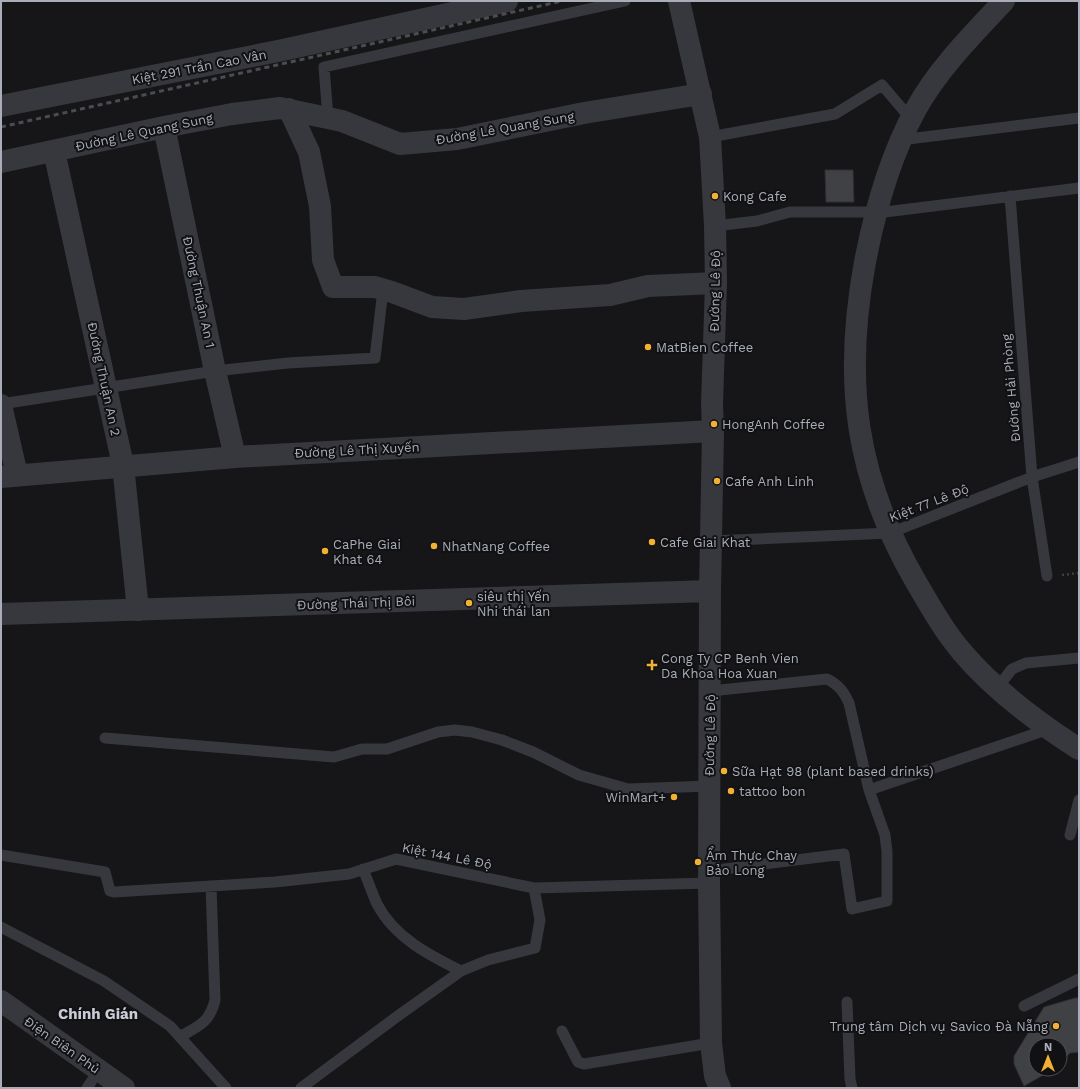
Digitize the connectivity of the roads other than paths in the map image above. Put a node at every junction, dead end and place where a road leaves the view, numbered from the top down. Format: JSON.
{"nodes":[{"id":1,"x":507,"y":1,"type":"edge"},
{"id":2,"x":625,"y":1,"type":"edge"},
{"id":3,"x":679,"y":1,"type":"edge"},
{"id":4,"x":1004,"y":1,"type":"edge"},
{"id":5,"x":701,"y":94,"type":"junction"},
{"id":6,"x":1,"y":106,"type":"edge"},
{"id":7,"x":288,"y":109,"type":"junction"},
{"id":8,"x":328,"y":118,"type":"junction"},
{"id":9,"x":1079,"y":118,"type":"edge"},
{"id":10,"x":911,"y":119,"type":"junction"},
{"id":11,"x":164,"y":127,"type":"junction"},
{"id":12,"x":710,"y":137,"type":"junction"},
{"id":13,"x":900,"y":140,"type":"junction"},
{"id":14,"x":54,"y":151,"type":"junction"},
{"id":15,"x":1,"y":162,"type":"edge"},
{"id":16,"x":1079,"y":188,"type":"edge"},
{"id":17,"x":1010,"y":196,"type":"junction"},
{"id":18,"x":876,"y":212,"type":"junction"},
{"id":19,"x":715,"y":226,"type":"junction"},
{"id":20,"x":716,"y":283,"type":"junction"},
{"id":21,"x":383,"y":290,"type":"junction"},
{"id":22,"x":215,"y":371,"type":"junction"},
{"id":23,"x":106,"y":388,"type":"junction"},
{"id":24,"x":1,"y":404,"type":"edge"},
{"id":25,"x":713,"y":431,"type":"junction"},
{"id":26,"x":235,"y":457,"type":"junction"},
{"id":27,"x":1079,"y":462,"type":"edge"},
{"id":28,"x":123,"y":465,"type":"junction"},
{"id":29,"x":9,"y":476,"type":"edge"},
{"id":30,"x":1032,"y":477,"type":"junction"},
{"id":31,"x":890,"y":533,"type":"junction"},
{"id":32,"x":711,"y":542,"type":"junction"},
{"id":33,"x":1048,"y":576,"type":"dead end"},
{"id":34,"x":710,"y":591,"type":"junction"},
{"id":35,"x":138,"y":610,"type":"junction"},
{"id":36,"x":1,"y":614,"type":"edge"},
{"id":37,"x":1079,"y":658,"type":"edge"},
{"id":38,"x":998,"y":687,"type":"junction"},
{"id":39,"x":710,"y":691,"type":"junction"},
{"id":40,"x":1049,"y":729,"type":"junction"},
{"id":41,"x":105,"y":738,"type":"dead end"},
{"id":42,"x":1079,"y":749,"type":"edge"},
{"id":43,"x":709,"y":786,"type":"junction"},
{"id":44,"x":868,"y":790,"type":"junction"},
{"id":45,"x":1079,"y":800,"type":"edge"},
{"id":46,"x":1070,"y":835,"type":"dead end"},
{"id":47,"x":1,"y":855,"type":"edge"},
{"id":48,"x":363,"y":869,"type":"junction"},
{"id":49,"x":709,"y":877,"type":"junction"},
{"id":50,"x":211,"y":886,"type":"junction"},
{"id":51,"x":534,"y":888,"type":"junction"},
{"id":52,"x":1,"y":927,"type":"edge"},
{"id":53,"x":461,"y":971,"type":"junction"},
{"id":54,"x":1079,"y":978,"type":"edge"},
{"id":55,"x":1,"y":1001,"type":"edge"},
{"id":56,"x":847,"y":1002,"type":"dead end"},
{"id":57,"x":1024,"y":1006,"type":"dead end"},
{"id":58,"x":562,"y":1031,"type":"dead end"},
{"id":59,"x":181,"y":1036,"type":"junction"},
{"id":60,"x":711,"y":1043,"type":"junction"},
{"id":61,"x":93,"y":1079,"type":"edge"},
{"id":62,"x":124,"y":1088,"type":"edge"},
{"id":63,"x":226,"y":1088,"type":"edge"},
{"id":64,"x":301,"y":1088,"type":"edge"},
{"id":65,"x":720,"y":1088,"type":"edge"},
{"id":66,"x":852,"y":1088,"type":"edge"}],
"edges":[{"from":1,"to":6,"type":"street","name":"Kiệt 291 Trần Cao Vân"},
{"from":2,"to":8,"type":"lane"},
{"from":3,"to":5,"type":"street","name":"Đường Lê Độ"},
{"from":4,"to":10,"type":"street"},
{"from":5,"to":8,"type":"street","name":"Đường Lê Quang Sung"},
{"from":5,"to":12,"type":"street","name":"Đường Lê Độ"},
{"from":7,"to":8,"type":"street","name":"Đường Lê Quang Sung"},
{"from":7,"to":11,"type":"street","name":"Đường Lê Quang Sung"},
{"from":7,"to":21,"type":"street"},
{"from":9,"to":13,"type":"lane"},
{"from":10,"to":12,"type":"lane"},
{"from":10,"to":13,"type":"street"},
{"from":11,"to":14,"type":"street","name":"Đường Lê Quang Sung"},
{"from":11,"to":22,"type":"street","name":"Đường Thuận An 1"},
{"from":12,"to":19,"type":"street","name":"Đường Lê Độ"},
{"from":13,"to":18,"type":"street"},
{"from":14,"to":15,"type":"street","name":"Đường Lê Quang Sung"},
{"from":14,"to":23,"type":"street","name":"Đường Thuận An 2"},
{"from":16,"to":17,"type":"lane"},
{"from":17,"to":18,"type":"lane"},
{"from":17,"to":30,"type":"lane","name":"Đường Hải Phòng"},
{"from":18,"to":19,"type":"lane"},
{"from":18,"to":31,"type":"street"},
{"from":19,"to":20,"type":"street","name":"Đường Lê Độ"},
{"from":20,"to":21,"type":"street"},
{"from":20,"to":25,"type":"street","name":"Đường Lê Độ"},
{"from":21,"to":22,"type":"lane"},
{"from":22,"to":23,"type":"lane"},
{"from":22,"to":26,"type":"street","name":"Đường Thuận An 1"},
{"from":23,"to":24,"type":"lane"},
{"from":23,"to":28,"type":"street","name":"Đường Thuận An 2"},
{"from":24,"to":29,"type":"street"},
{"from":25,"to":26,"type":"street","name":"Đường Lê Thị Xuyến"},
{"from":25,"to":32,"type":"street","name":"Đường Lê Độ"},
{"from":26,"to":28,"type":"street","name":"Đường Lê Thị Xuyến"},
{"from":27,"to":30,"type":"lane","name":"Kiệt 77 Lê Độ"},
{"from":28,"to":29,"type":"street","name":"Đường Lê Thị Xuyến"},
{"from":28,"to":35,"type":"street","name":"Đường Thuận An 2"},
{"from":30,"to":31,"type":"lane","name":"Kiệt 77 Lê Độ"},
{"from":30,"to":33,"type":"lane","name":"Đường Hải Phòng"},
{"from":31,"to":32,"type":"lane","name":"Kiệt 77 Lê Độ"},
{"from":31,"to":38,"type":"street"},
{"from":32,"to":34,"type":"street","name":"Đường Lê Độ"},
{"from":34,"to":35,"type":"street","name":"Đường Thái Thị Bôi"},
{"from":34,"to":39,"type":"street","name":"Đường Lê Độ"},
{"from":35,"to":36,"type":"street","name":"Đường Thái Thị Bôi"},
{"from":37,"to":38,"type":"lane"},
{"from":38,"to":40,"type":"street"},
{"from":39,"to":43,"type":"street","name":"Đường Lê Độ"},
{"from":39,"to":44,"type":"lane"},
{"from":40,"to":42,"type":"street"},
{"from":40,"to":44,"type":"lane"},
{"from":41,"to":43,"type":"lane"},
{"from":43,"to":49,"type":"street","name":"Đường Lê Độ"},
{"from":44,"to":49,"type":"lane","name":"Kiệt 144 Lê Độ"},
{"from":45,"to":46,"type":"lane"},
{"from":47,"to":50,"type":"lane","name":"Kiệt 144 Lê Độ"},
{"from":48,"to":50,"type":"lane","name":"Kiệt 144 Lê Độ"},
{"from":48,"to":51,"type":"lane","name":"Kiệt 144 Lê Độ"},
{"from":48,"to":53,"type":"lane"},
{"from":49,"to":51,"type":"lane","name":"Kiệt 144 Lê Độ"},
{"from":49,"to":60,"type":"street","name":"Đường Lê Độ"},
{"from":50,"to":59,"type":"lane"},
{"from":51,"to":53,"type":"lane"},
{"from":52,"to":59,"type":"lane"},
{"from":53,"to":64,"type":"lane"},
{"from":54,"to":57,"type":"lane"},
{"from":55,"to":61,"type":"street","name":"Điện Biên Phủ"},
{"from":56,"to":66,"type":"lane"},
{"from":58,"to":60,"type":"lane"},
{"from":59,"to":63,"type":"lane"},
{"from":60,"to":65,"type":"street","name":"Đường Lê Độ"},
{"from":61,"to":62,"type":"street","name":"Điện Biên Phủ"}]}
